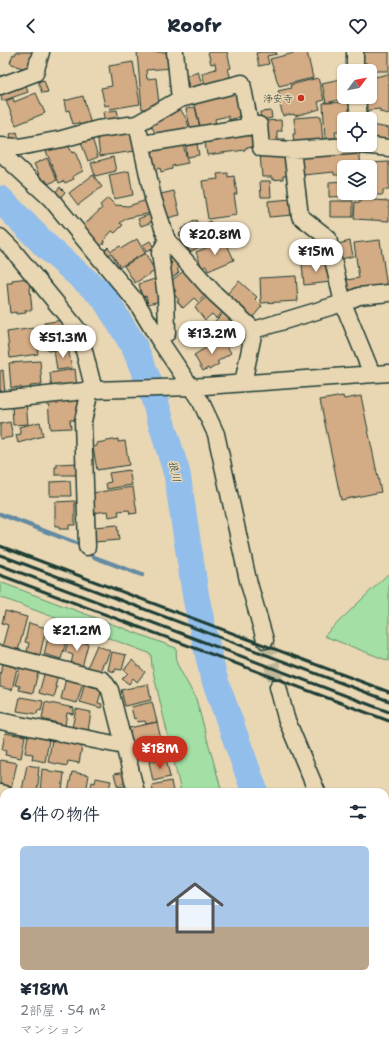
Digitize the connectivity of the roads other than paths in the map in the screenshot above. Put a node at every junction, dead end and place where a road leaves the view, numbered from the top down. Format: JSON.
{"nodes":[{"id":1,"x":40,"y":52,"type":"edge"},
{"id":2,"x":175,"y":52,"type":"edge"},
{"id":3,"x":355,"y":52,"type":"edge"},
{"id":4,"x":355,"y":64,"type":"edge"},
{"id":5,"x":0,"y":86,"type":"edge"},
{"id":6,"x":180,"y":99,"type":"junction"},
{"id":7,"x":137,"y":124,"type":"junction"},
{"id":8,"x":250,"y":125,"type":"junction"},
{"id":9,"x":142,"y":144,"type":"junction"},
{"id":10,"x":0,"y":146,"type":"edge"},
{"id":11,"x":389,"y":148,"type":"edge"},
{"id":12,"x":292,"y":150,"type":"junction"},
{"id":13,"x":0,"y":152,"type":"edge"},
{"id":14,"x":0,"y":237,"type":"edge"},
{"id":15,"x":167,"y":240,"type":"junction"},
{"id":16,"x":389,"y":293,"type":"edge"},
{"id":17,"x":343,"y":303,"type":"junction"},
{"id":18,"x":254,"y":330,"type":"junction"},
{"id":19,"x":158,"y":338,"type":"junction"},
{"id":20,"x":389,"y":373,"type":"edge"},
{"id":21,"x":372,"y":374,"type":"junction"},
{"id":22,"x":243,"y":383,"type":"junction"},
{"id":23,"x":191,"y":387,"type":"junction"},
{"id":24,"x":92,"y":391,"type":"junction"},
{"id":25,"x":0,"y":400,"type":"edge"},
{"id":26,"x":87,"y":547,"type":"dead end"},
{"id":27,"x":265,"y":640,"type":"tunnel mouth"},
{"id":28,"x":0,"y":654,"type":"edge"},
{"id":29,"x":278,"y":687,"type":"tunnel mouth"},
{"id":30,"x":0,"y":721,"type":"edge"},
{"id":31,"x":124,"y":746,"type":"junction"},
{"id":32,"x":135,"y":788,"type":"edge"},
{"id":33,"x":315,"y":788,"type":"edge"}],
"edges":[{"from":1,"to":5,"type":"street"},
{"from":2,"to":6,"type":"street"},
{"from":3,"to":4,"type":"street"},
{"from":6,"to":7,"type":"street"},
{"from":6,"to":8,"type":"street"},
{"from":7,"to":9,"type":"street"},
{"from":7,"to":10,"type":"street"},
{"from":8,"to":9,"type":"street"},
{"from":8,"to":12,"type":"street"},
{"from":9,"to":15,"type":"street"},
{"from":11,"to":12,"type":"street"},
{"from":12,"to":17,"type":"street"},
{"from":13,"to":19,"type":"street"},
{"from":14,"to":24,"type":"street"},
{"from":15,"to":18,"type":"street"},
{"from":15,"to":19,"type":"street"},
{"from":16,"to":17,"type":"street"},
{"from":17,"to":18,"type":"street"},
{"from":17,"to":21,"type":"street"},
{"from":18,"to":22,"type":"street"},
{"from":19,"to":23,"type":"street"},
{"from":20,"to":21,"type":"street"},
{"from":21,"to":22,"type":"street"},
{"from":22,"to":23,"type":"street"},
{"from":23,"to":24,"type":"street"},
{"from":23,"to":27,"type":"street"},
{"from":24,"to":25,"type":"street"},
{"from":24,"to":26,"type":"street"},
{"from":28,"to":31,"type":"street"},
{"from":29,"to":33,"type":"street"},
{"from":30,"to":31,"type":"street"},
{"from":31,"to":32,"type":"street"}]}
